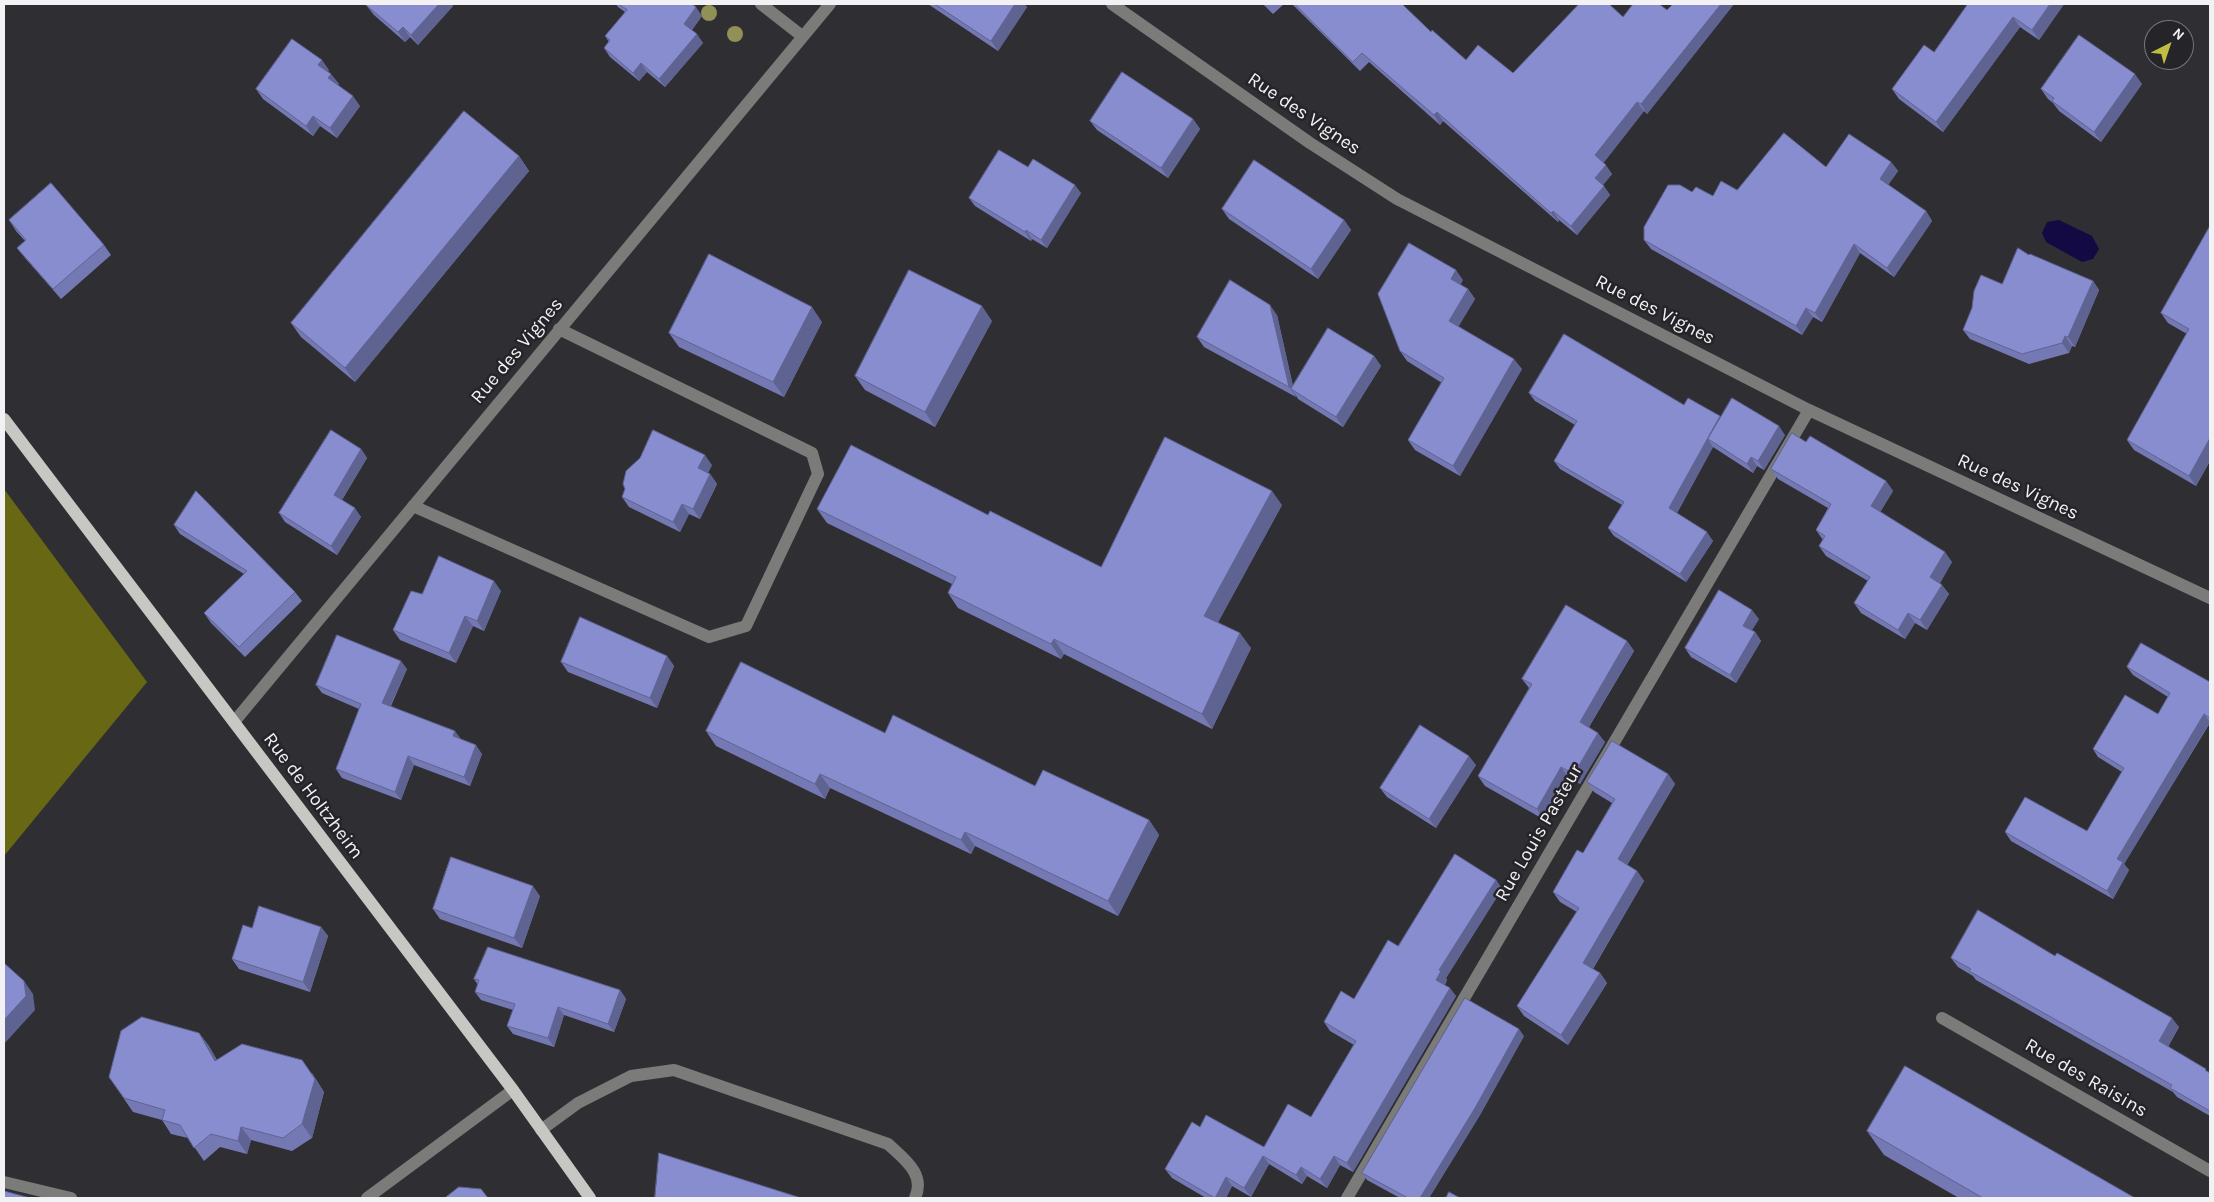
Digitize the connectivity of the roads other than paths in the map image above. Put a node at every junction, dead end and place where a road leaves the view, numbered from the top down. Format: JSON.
{"nodes":[{"id":1,"x":761,"y":4,"type":"edge"},
{"id":2,"x":830,"y":4,"type":"edge"},
{"id":3,"x":1112,"y":4,"type":"edge"},
{"id":4,"x":802,"y":36,"type":"junction"},
{"id":5,"x":559,"y":329,"type":"junction"},
{"id":6,"x":1809,"y":410,"type":"junction"},
{"id":7,"x":4,"y":419,"type":"edge"},
{"id":8,"x":413,"y":506,"type":"junction"},
{"id":9,"x":2210,"y":598,"type":"edge"},
{"id":10,"x":234,"y":722,"type":"junction"},
{"id":11,"x":1942,"y":1018,"type":"dead end"},
{"id":12,"x":513,"y":1090,"type":"junction"},
{"id":13,"x":541,"y":1130,"type":"junction"},
{"id":14,"x":2210,"y":1171,"type":"edge"},
{"id":15,"x":4,"y":1182,"type":"edge"},
{"id":16,"x":71,"y":1198,"type":"edge"},
{"id":17,"x":367,"y":1198,"type":"edge"},
{"id":18,"x":590,"y":1198,"type":"edge"},
{"id":19,"x":915,"y":1198,"type":"edge"},
{"id":20,"x":1347,"y":1198,"type":"edge"}],
"edges":[{"from":1,"to":4,"type":"street"},
{"from":2,"to":4,"type":"street","name":"Rue des Vignes"},
{"from":3,"to":6,"type":"street","name":"Rue des Vignes"},
{"from":4,"to":5,"type":"street","name":"Rue des Vignes"},
{"from":5,"to":8,"type":"street","name":"Rue des Vignes"},
{"from":5,"to":8,"type":"street"},
{"from":6,"to":9,"type":"street","name":"Rue des Vignes"},
{"from":6,"to":20,"type":"street","name":"Rue Louis Pasteur"},
{"from":7,"to":10,"type":"main road","name":"Rue de Holtzheim"},
{"from":8,"to":10,"type":"street","name":"Rue des Vignes"},
{"from":10,"to":12,"type":"main road","name":"Rue de Holtzheim"},
{"from":11,"to":14,"type":"street","name":"Rue des Raisins"},
{"from":12,"to":13,"type":"main road","name":"Rue de Holtzheim"},
{"from":12,"to":17,"type":"street"},
{"from":13,"to":18,"type":"main road","name":"Rue de Holtzheim"},
{"from":13,"to":19,"type":"street"},
{"from":15,"to":16,"type":"street"}]}
